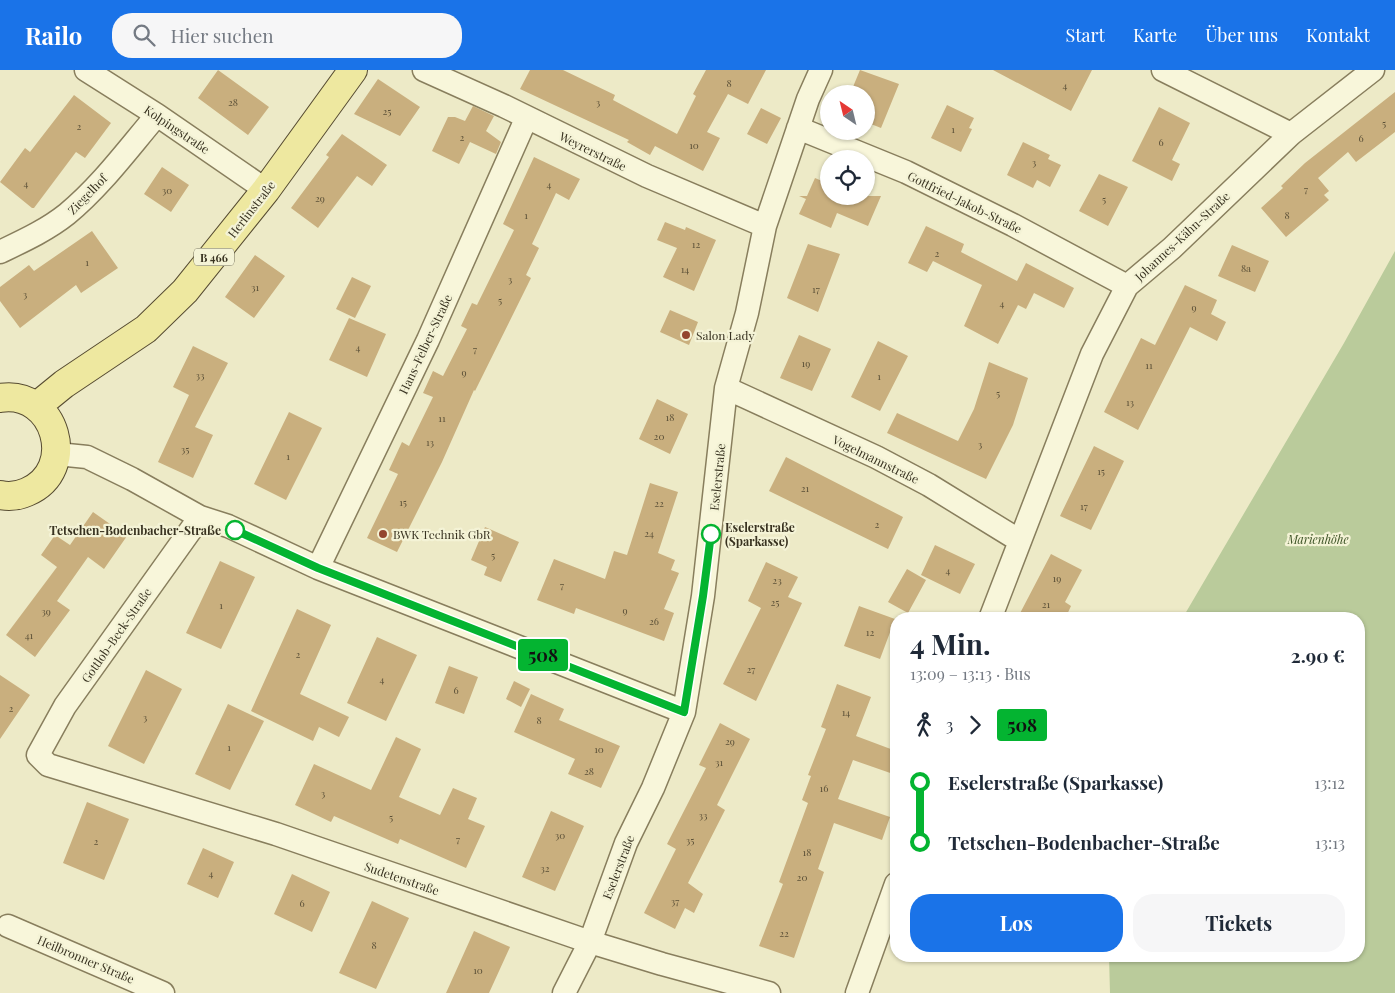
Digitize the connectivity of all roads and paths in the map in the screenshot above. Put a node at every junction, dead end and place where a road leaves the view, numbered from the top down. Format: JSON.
{"nodes":[{"id":1,"x":86,"y":70,"type":"edge"},
{"id":2,"x":353,"y":70,"type":"edge"},
{"id":3,"x":424,"y":70,"type":"edge"},
{"id":4,"x":821,"y":70,"type":"edge"},
{"id":5,"x":1163,"y":70,"type":"edge"},
{"id":6,"x":1373,"y":70,"type":"edge"},
{"id":7,"x":157,"y":115,"type":"junction"},
{"id":8,"x":526,"y":119,"type":"junction"},
{"id":9,"x":798,"y":128,"type":"junction"},
{"id":10,"x":1291,"y":134,"type":"junction"},
{"id":11,"x":266,"y":190,"type":"junction"},
{"id":12,"x":765,"y":226,"type":"junction"},
{"id":13,"x":0,"y":252,"type":"edge"},
{"id":14,"x":1128,"y":286,"type":"junction"},
{"id":15,"x":726,"y":388,"type":"junction"},
{"id":16,"x":0,"y":398,"type":"edge"},
{"id":17,"x":37,"y":406,"type":"junction"},
{"id":18,"x":57,"y":454,"type":"junction"},
{"id":19,"x":0,"y":496,"type":"edge"},
{"id":20,"x":200,"y":517,"type":"junction"},
{"id":21,"x":1020,"y":541,"type":"junction"},
{"id":22,"x":318,"y":568,"type":"junction"},
{"id":23,"x":993,"y":612,"type":"edge"},
{"id":24,"x":684,"y":712,"type":"junction"},
{"id":25,"x":38,"y":755,"type":"joint"},
{"id":26,"x":890,"y":901,"type":"edge"},
{"id":27,"x":8,"y":926,"type":"dead end"},
{"id":28,"x":590,"y":942,"type":"junction"},
{"id":29,"x":163,"y":993,"type":"edge"},
{"id":30,"x":564,"y":993,"type":"edge"},
{"id":31,"x":769,"y":993,"type":"edge"},
{"id":32,"x":857,"y":993,"type":"edge"}],
"edges":[{"from":1,"to":7,"type":"street","name":"Kolpingstraße"},
{"from":2,"to":11,"type":"main road","name":"Herlinstraße","number":"B 466"},
{"from":3,"to":8,"type":"street","name":"Weyrerstraße"},
{"from":4,"to":9,"type":"street","name":"Eselerstraße"},
{"from":5,"to":10,"type":"street"},
{"from":6,"to":10,"type":"street","name":"Johannes-Kähn-Straße"},
{"from":7,"to":11,"type":"street","name":"Kolpingstraße"},
{"from":7,"to":13,"type":"street","name":"Ziegelhof"},
{"from":8,"to":12,"type":"street","name":"Weyrerstraße"},
{"from":8,"to":22,"type":"street","name":"Hans-Felber-Straße"},
{"from":9,"to":12,"type":"street","name":"Eselerstraße"},
{"from":9,"to":14,"type":"street","name":"Gottfried-Jakob-Straße"},
{"from":10,"to":14,"type":"street","name":"Johannes-Kähn-Straße"},
{"from":11,"to":17,"type":"main road","name":"Herlinstraße","number":"B 466"},
{"from":12,"to":15,"type":"street","name":"Eselerstraße"},
{"from":14,"to":21,"type":"street","name":"Johannes-Kähn-Straße"},
{"from":15,"to":21,"type":"street","name":"Vogelmannstraße"},
{"from":15,"to":24,"type":"street","name":"Eselerstraße"},
{"from":16,"to":17,"type":"main road"},
{"from":17,"to":18,"type":"main road"},
{"from":18,"to":19,"type":"main road"},
{"from":18,"to":20,"type":"street"},
{"from":20,"to":22,"type":"street"},
{"from":20,"to":25,"type":"street","name":"Gottlob-Beck-Straße"},
{"from":21,"to":23,"type":"street","name":"Johannes-Kähn-Straße"},
{"from":22,"to":24,"type":"street"},
{"from":24,"to":28,"type":"street","name":"Eselerstraße"},
{"from":25,"to":28,"type":"street","name":"Sudetenstraße"},
{"from":26,"to":32,"type":"street"},
{"from":27,"to":29,"type":"street","name":"Heilbronner Straße"},
{"from":28,"to":30,"type":"street","name":"Eselerstraße"},
{"from":28,"to":31,"type":"street","name":"Sudetenstraße"}]}
